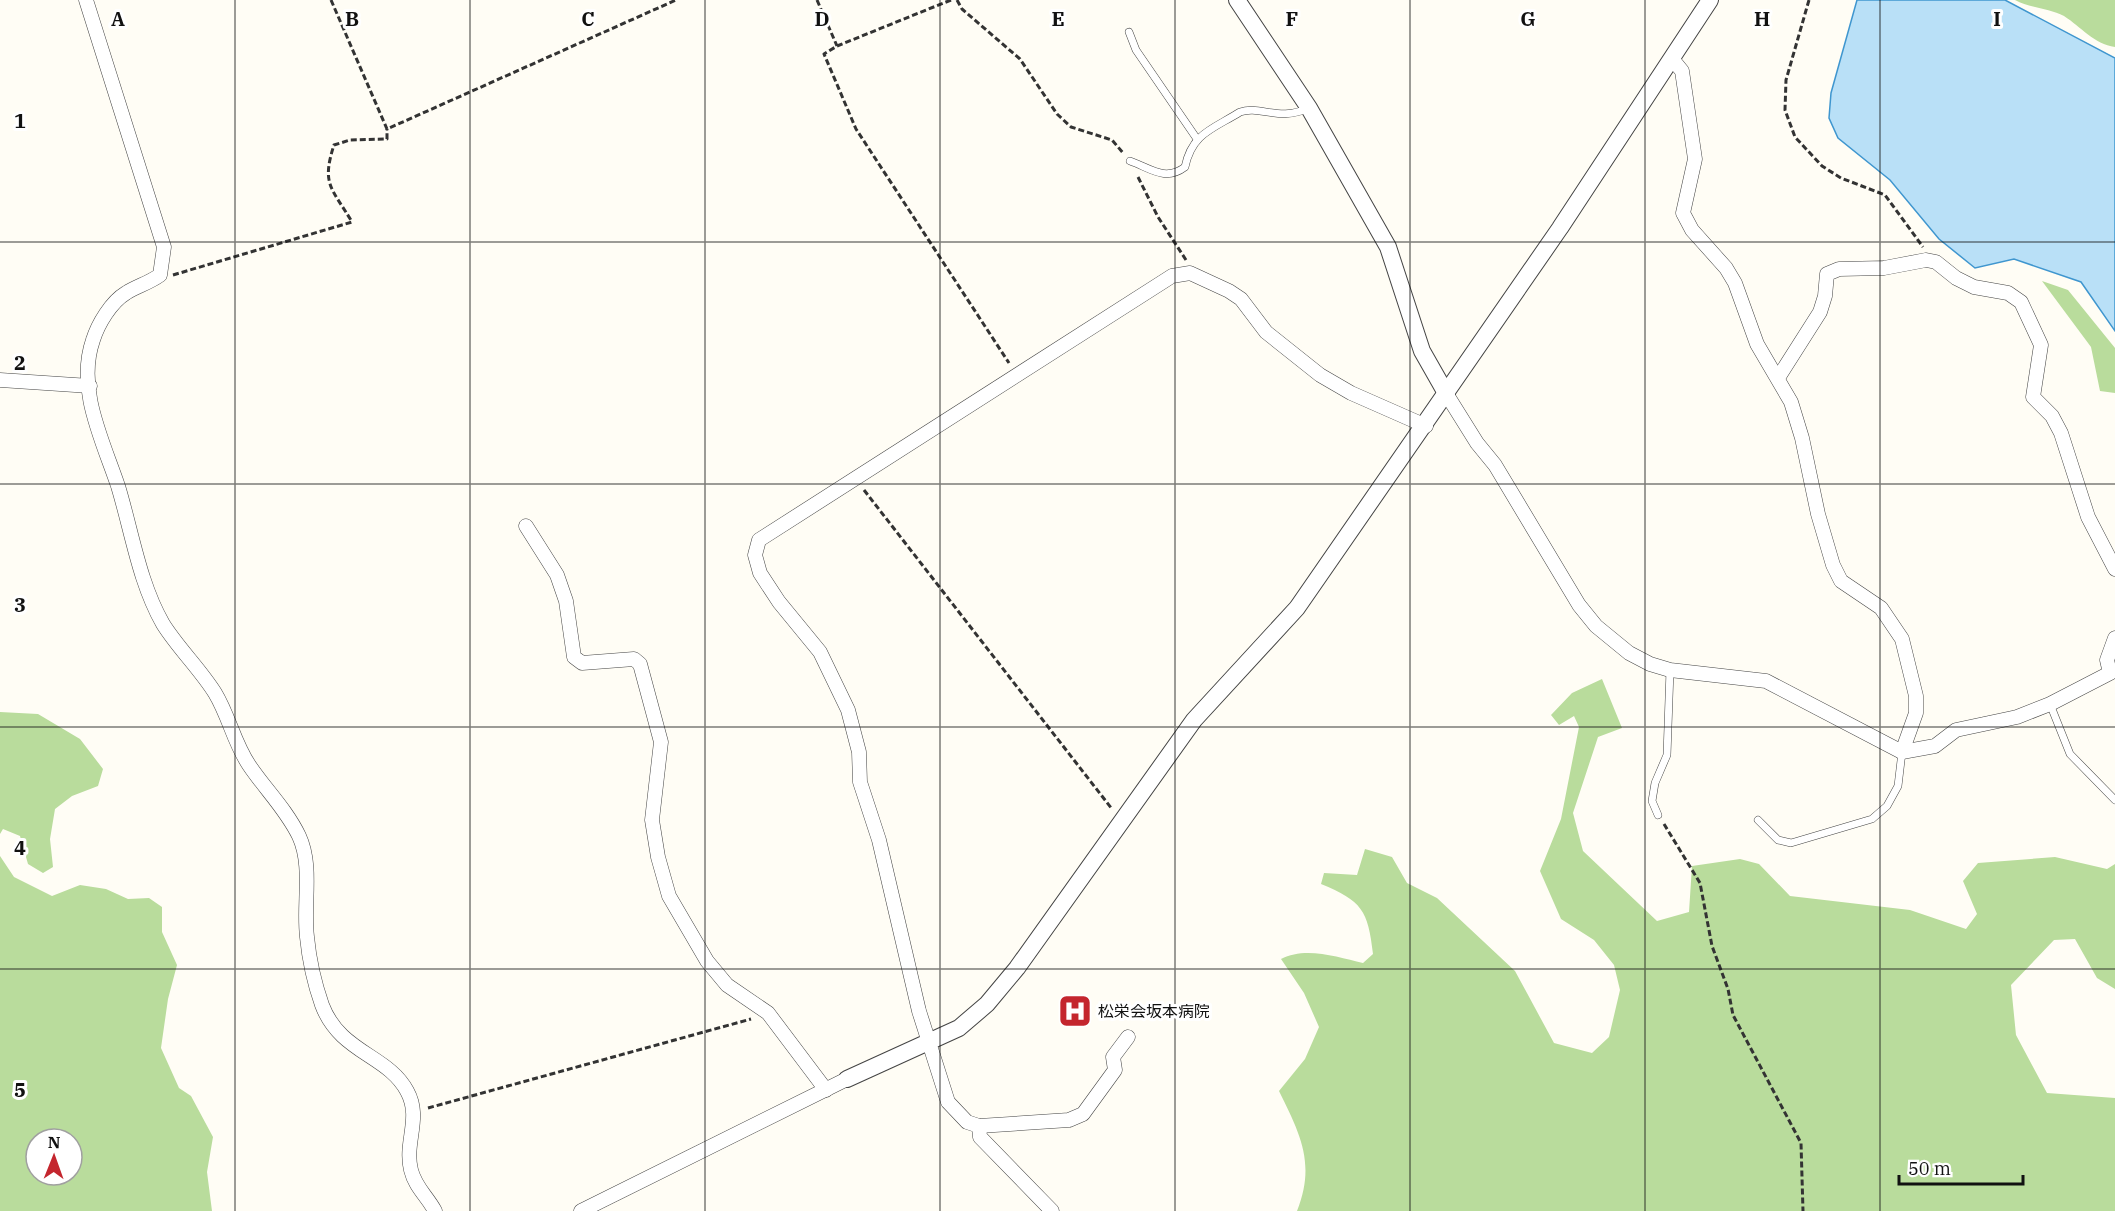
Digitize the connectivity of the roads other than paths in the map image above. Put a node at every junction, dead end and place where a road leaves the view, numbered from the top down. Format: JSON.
{"nodes":[{"id":1,"x":86,"y":0,"type":"edge"},
{"id":2,"x":1237,"y":0,"type":"edge"},
{"id":3,"x":1702,"y":4,"type":"edge"},
{"id":4,"x":1129,"y":32,"type":"dead end"},
{"id":5,"x":1673,"y":60,"type":"junction"},
{"id":6,"x":1309,"y":108,"type":"junction"},
{"id":7,"x":1197,"y":139,"type":"junction"},
{"id":8,"x":1130,"y":161,"type":"road end"},
{"id":9,"x":1778,"y":378,"type":"junction"},
{"id":10,"x":0,"y":380,"type":"edge"},
{"id":11,"x":90,"y":386,"type":"junction"},
{"id":12,"x":1447,"y":395,"type":"junction"},
{"id":13,"x":1426,"y":426,"type":"junction"},
{"id":14,"x":526,"y":526,"type":"dead end"},
{"id":15,"x":2115,"y":569,"type":"edge"},
{"id":16,"x":2115,"y":638,"type":"edge"},
{"id":17,"x":1670,"y":670,"type":"junction"},
{"id":18,"x":2113,"y":676,"type":"edge"},
{"id":19,"x":2050,"y":705,"type":"junction"},
{"id":20,"x":1902,"y":752,"type":"junction"},
{"id":21,"x":2115,"y":800,"type":"edge"},
{"id":22,"x":1658,"y":815,"type":"road end"},
{"id":23,"x":1758,"y":820,"type":"dead end"},
{"id":24,"x":1128,"y":1037,"type":"dead end"},
{"id":25,"x":930,"y":1042,"type":"junction"},
{"id":26,"x":847,"y":1079,"type":"joint"},
{"id":27,"x":826,"y":1089,"type":"junction"},
{"id":28,"x":979,"y":1126,"type":"junction"},
{"id":29,"x":435,"y":1211,"type":"edge"},
{"id":30,"x":581,"y":1211,"type":"edge"},
{"id":31,"x":1052,"y":1211,"type":"edge"}],
"edges":[{"from":1,"to":11,"type":"street"},
{"from":2,"to":6,"type":"street"},
{"from":3,"to":5,"type":"street"},
{"from":4,"to":7,"type":"lane"},
{"from":5,"to":9,"type":"street"},
{"from":5,"to":12,"type":"street"},
{"from":6,"to":7,"type":"lane"},
{"from":6,"to":12,"type":"street"},
{"from":7,"to":8,"type":"lane"},
{"from":9,"to":15,"type":"street"},
{"from":9,"to":20,"type":"street"},
{"from":10,"to":11,"type":"street"},
{"from":11,"to":29,"type":"street"},
{"from":12,"to":13,"type":"street"},
{"from":12,"to":17,"type":"street"},
{"from":13,"to":25,"type":"street"},
{"from":13,"to":25,"type":"street"},
{"from":14,"to":27,"type":"street"},
{"from":16,"to":18,"type":"street"},
{"from":17,"to":20,"type":"street"},
{"from":17,"to":22,"type":"lane"},
{"from":18,"to":19,"type":"street"},
{"from":19,"to":20,"type":"street"},
{"from":19,"to":21,"type":"lane"},
{"from":20,"to":23,"type":"lane"},
{"from":24,"to":28,"type":"street"},
{"from":25,"to":26,"type":"street"},
{"from":25,"to":28,"type":"street"},
{"from":26,"to":27,"type":"street"},
{"from":27,"to":30,"type":"street"},
{"from":28,"to":31,"type":"street"}]}
